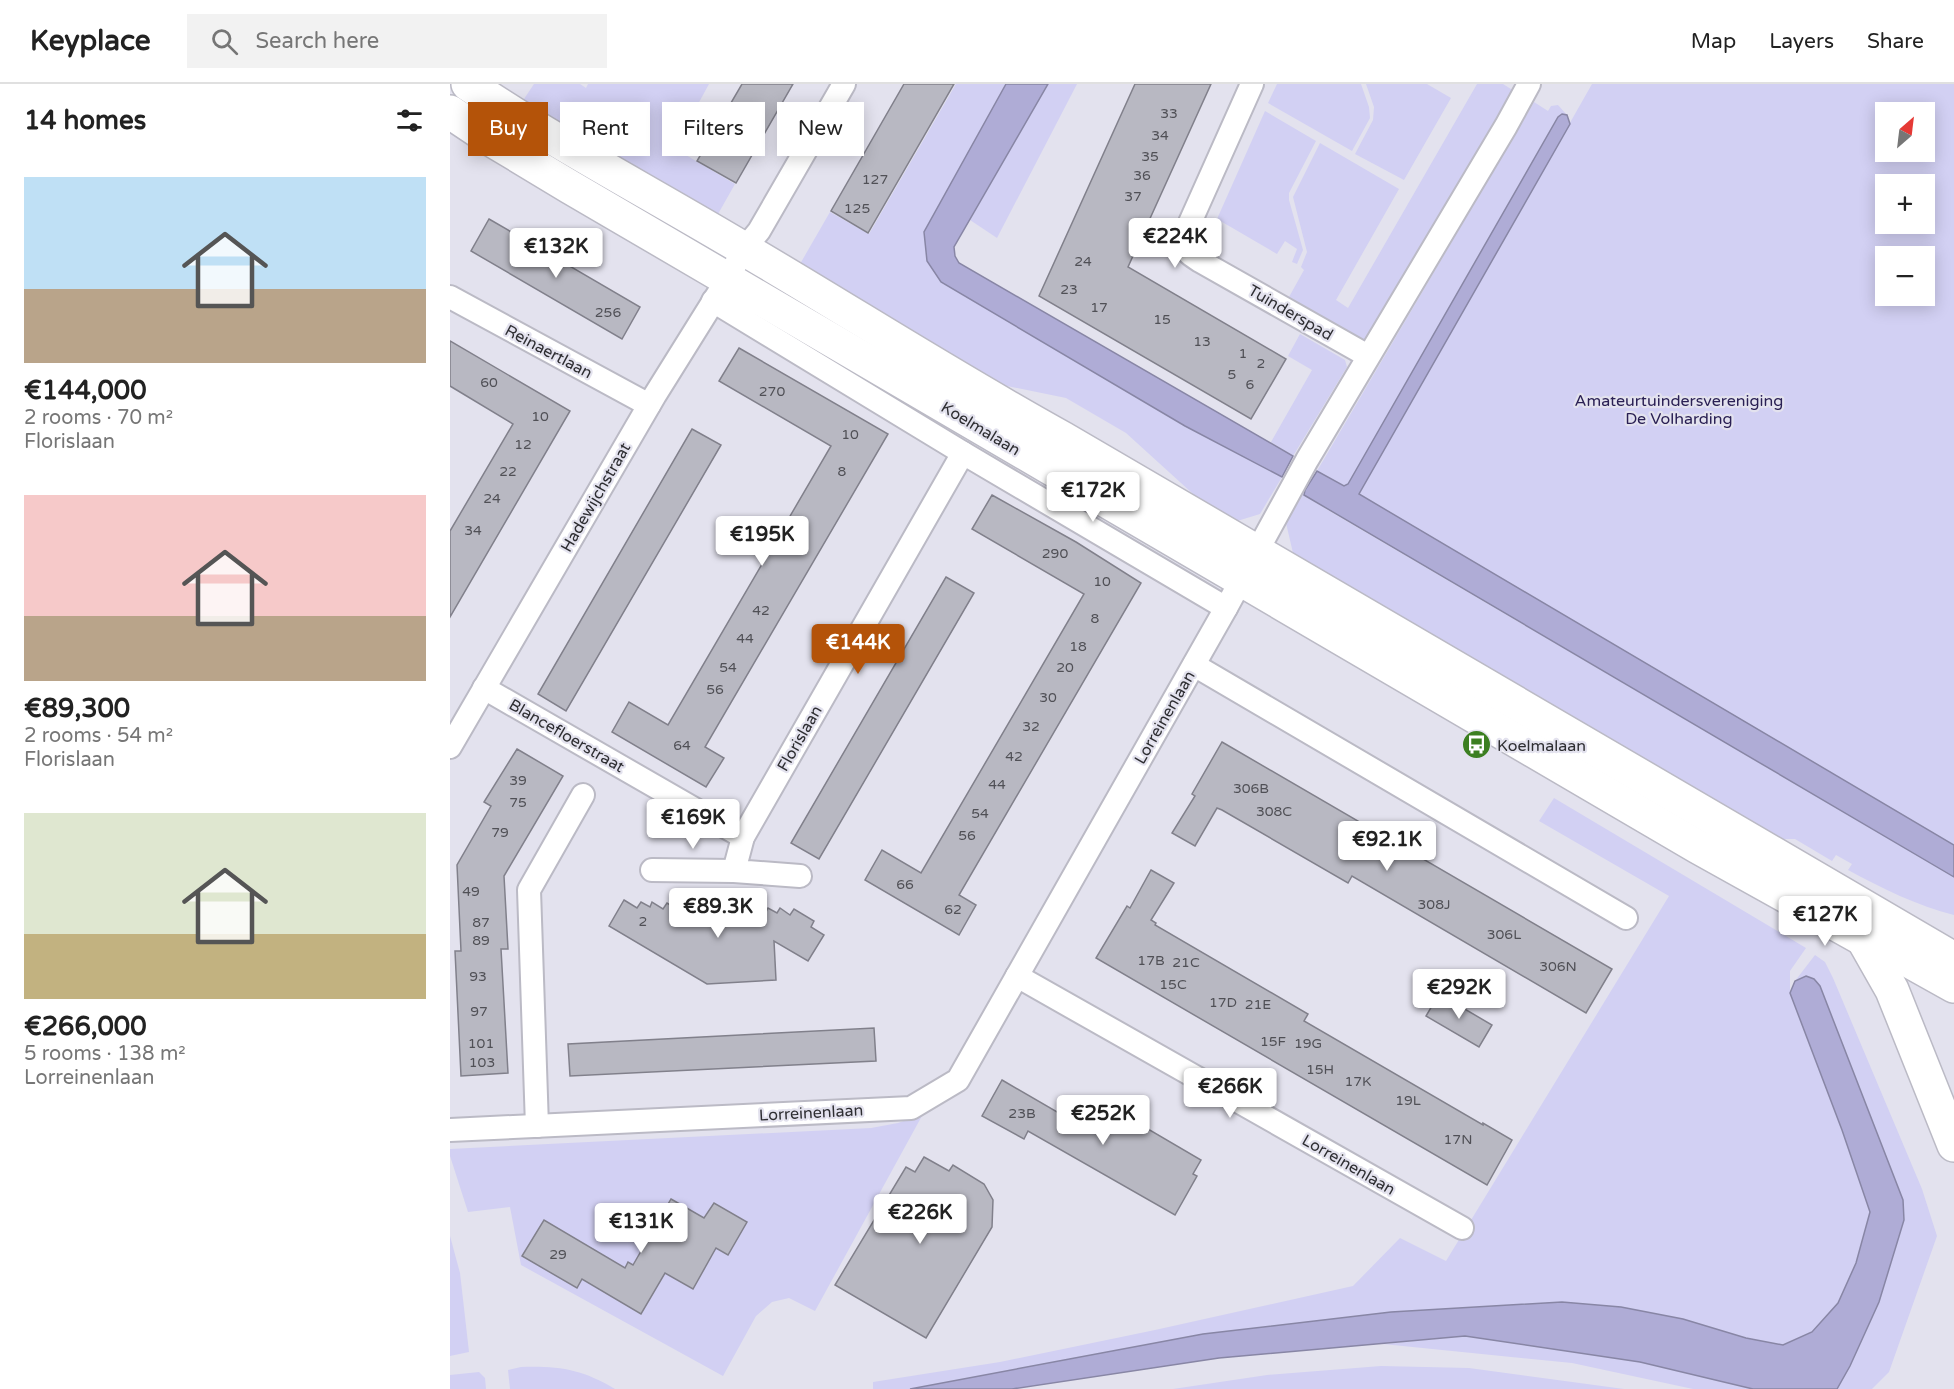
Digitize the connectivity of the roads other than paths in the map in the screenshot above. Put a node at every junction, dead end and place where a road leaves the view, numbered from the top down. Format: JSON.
{"nodes":[{"id":1,"x":468,"y":84,"type":"edge"},
{"id":2,"x":844,"y":84,"type":"edge"},
{"id":3,"x":1252,"y":84,"type":"edge"},
{"id":4,"x":1529,"y":84,"type":"edge"},
{"id":5,"x":450,"y":112,"type":"edge"},
{"id":6,"x":744,"y":249,"type":"junction"},
{"id":7,"x":721,"y":290,"type":"junction"},
{"id":8,"x":450,"y":297,"type":"edge"},
{"id":9,"x":1368,"y":357,"type":"junction"},
{"id":10,"x":649,"y":405,"type":"junction"},
{"id":11,"x":963,"y":453,"type":"junction"},
{"id":12,"x":1250,"y":566,"type":"junction"},
{"id":13,"x":1226,"y":608,"type":"junction"},
{"id":14,"x":1194,"y":665,"type":"junction"},
{"id":15,"x":484,"y":688,"type":"junction"},
{"id":16,"x":450,"y":747,"type":"edge"},
{"id":17,"x":583,"y":795,"type":"dead end"},
{"id":18,"x":743,"y":837,"type":"junction"},
{"id":19,"x":652,"y":870,"type":"dead end"},
{"id":20,"x":734,"y":871,"type":"junction"},
{"id":21,"x":800,"y":876,"type":"dead end"},
{"id":22,"x":1626,"y":918,"type":"dead end"},
{"id":23,"x":1863,"y":939,"type":"junction"},
{"id":24,"x":1954,"y":959,"type":"edge"},
{"id":25,"x":1017,"y":976,"type":"junction"},
{"id":26,"x":1954,"y":986,"type":"edge"},
{"id":27,"x":537,"y":1126,"type":"junction"},
{"id":28,"x":450,"y":1130,"type":"edge"},
{"id":29,"x":1954,"y":1145,"type":"edge"},
{"id":30,"x":1462,"y":1228,"type":"dead end"}],
"edges":[{"from":1,"to":6,"type":"street","name":"Koelmalaan"},
{"from":2,"to":6,"type":"street","name":"Hadewijchstraat"},
{"from":3,"to":9,"type":"street","name":"Tuinderspad"},
{"from":4,"to":9,"type":"street"},
{"from":5,"to":7,"type":"street","name":"Koelmalaan"},
{"from":6,"to":7,"type":"street","name":"Hadewijchstraat"},
{"from":6,"to":12,"type":"street","name":"Koelmalaan"},
{"from":7,"to":10,"type":"street","name":"Hadewijchstraat"},
{"from":7,"to":11,"type":"street","name":"Koelmalaan"},
{"from":7,"to":12,"type":"street","name":"Koelmalaan"},
{"from":8,"to":10,"type":"street","name":"Reinaertlaan"},
{"from":9,"to":12,"type":"street"},
{"from":10,"to":15,"type":"street","name":"Hadewijchstraat"},
{"from":11,"to":13,"type":"street","name":"Koelmalaan"},
{"from":11,"to":18,"type":"street","name":"Florislaan"},
{"from":12,"to":13,"type":"street","name":"Lorreinenlaan"},
{"from":12,"to":23,"type":"street","name":"Koelmalaan"},
{"from":12,"to":24,"type":"street","name":"Koelmalaan"},
{"from":13,"to":14,"type":"street","name":"Lorreinenlaan"},
{"from":14,"to":22,"type":"street"},
{"from":14,"to":25,"type":"street","name":"Lorreinenlaan"},
{"from":15,"to":16,"type":"street","name":"Hadewijchstraat"},
{"from":15,"to":18,"type":"street","name":"Blancefloerstraat"},
{"from":17,"to":27,"type":"street"},
{"from":18,"to":20,"type":"street","name":"Florislaan"},
{"from":19,"to":20,"type":"street"},
{"from":20,"to":21,"type":"street"},
{"from":23,"to":26,"type":"street","name":"Koelmalaan"},
{"from":23,"to":29,"type":"street"},
{"from":25,"to":27,"type":"street","name":"Lorreinenlaan"},
{"from":25,"to":30,"type":"street","name":"Lorreinenlaan"},
{"from":27,"to":28,"type":"street","name":"Lorreinenlaan"}]}
